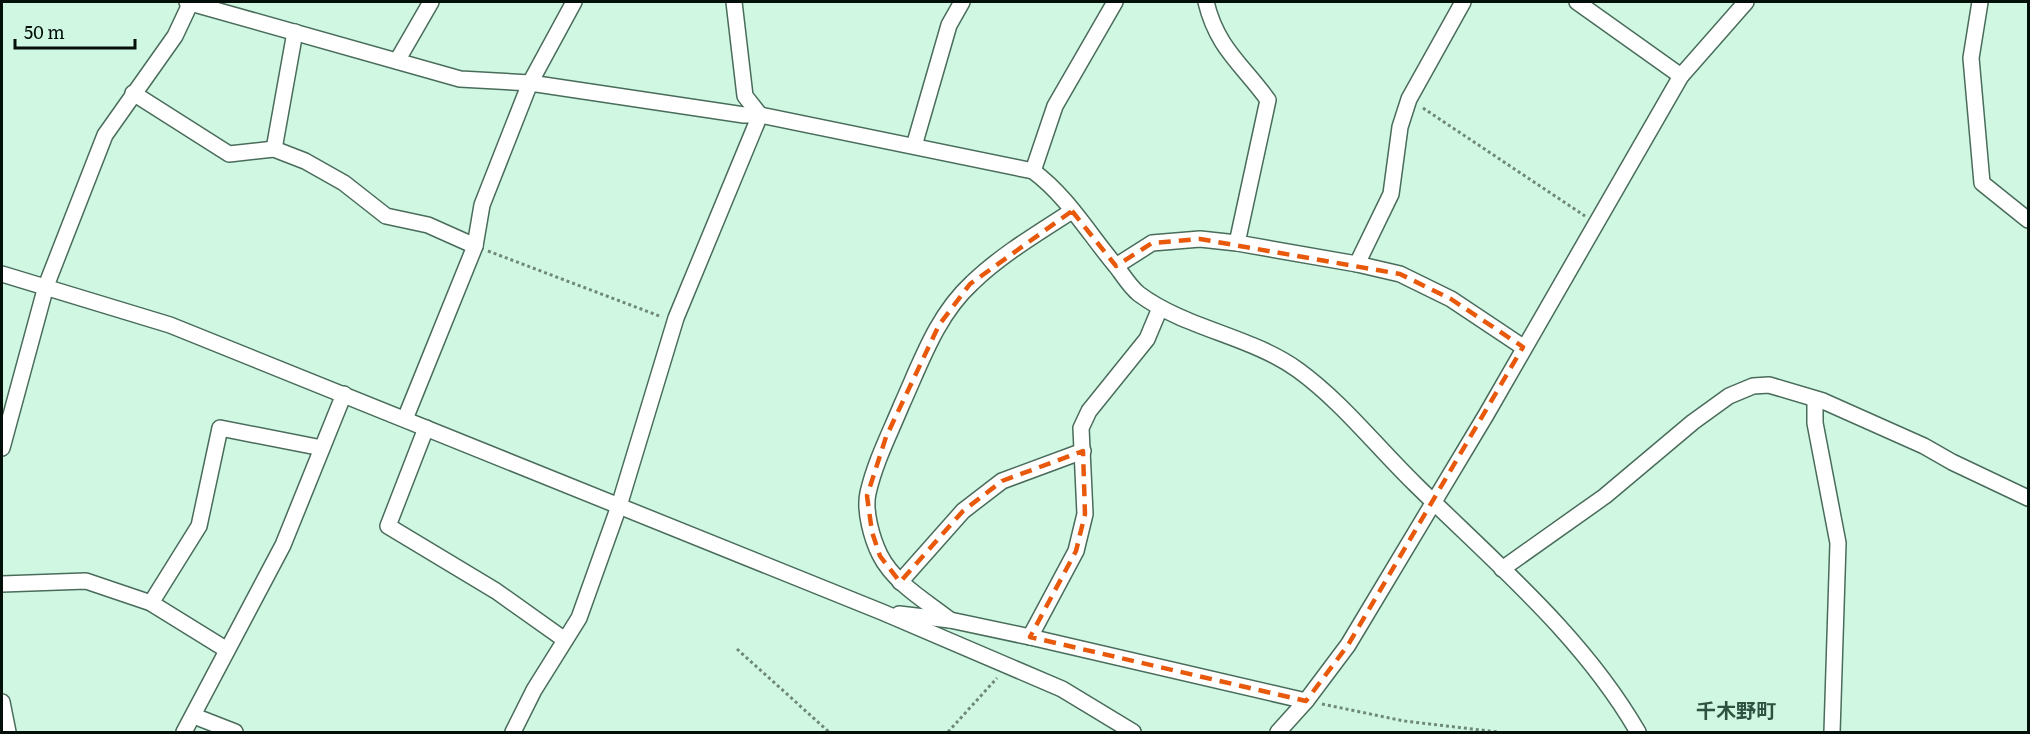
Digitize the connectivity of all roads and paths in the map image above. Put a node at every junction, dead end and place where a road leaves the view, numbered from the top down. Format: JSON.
{"nodes":[{"id":1,"x":189,"y":2,"type":"edge"},
{"id":2,"x":431,"y":2,"type":"edge"},
{"id":3,"x":574,"y":2,"type":"edge"},
{"id":4,"x":734,"y":2,"type":"edge"},
{"id":5,"x":962,"y":2,"type":"edge"},
{"id":6,"x":1115,"y":2,"type":"edge"},
{"id":7,"x":1206,"y":2,"type":"edge"},
{"id":8,"x":1462,"y":2,"type":"edge"},
{"id":9,"x":1576,"y":2,"type":"edge"},
{"id":10,"x":1746,"y":2,"type":"edge"},
{"id":11,"x":1980,"y":2,"type":"edge"},
{"id":12,"x":295,"y":32,"type":"junction"},
{"id":13,"x":397,"y":61,"type":"junction"},
{"id":14,"x":1681,"y":76,"type":"junction"},
{"id":15,"x":530,"y":83,"type":"junction"},
{"id":16,"x":133,"y":93,"type":"junction"},
{"id":17,"x":1409,"y":99,"type":"junction"},
{"id":18,"x":760,"y":115,"type":"junction"},
{"id":19,"x":914,"y":146,"type":"junction"},
{"id":20,"x":274,"y":148,"type":"junction"},
{"id":21,"x":1033,"y":171,"type":"junction"},
{"id":22,"x":1072,"y":211,"type":"junction"},
{"id":23,"x":2028,"y":220,"type":"edge"},
{"id":24,"x":1596,"y":223,"type":"junction"},
{"id":25,"x":1238,"y":243,"type":"junction"},
{"id":26,"x":476,"y":246,"type":"junction"},
{"id":27,"x":1357,"y":264,"type":"junction"},
{"id":28,"x":1116,"y":266,"type":"junction"},
{"id":29,"x":2,"y":274,"type":"edge"},
{"id":30,"x":46,"y":286,"type":"junction"},
{"id":31,"x":1160,"y":308,"type":"junction"},
{"id":32,"x":675,"y":322,"type":"junction"},
{"id":33,"x":1523,"y":347,"type":"junction"},
{"id":34,"x":344,"y":394,"type":"junction"},
{"id":35,"x":1815,"y":399,"type":"junction"},
{"id":36,"x":405,"y":419,"type":"junction"},
{"id":37,"x":426,"y":428,"type":"junction"},
{"id":38,"x":2,"y":448,"type":"edge"},
{"id":39,"x":322,"y":448,"type":"junction"},
{"id":40,"x":1083,"y":451,"type":"junction"},
{"id":41,"x":2028,"y":498,"type":"edge"},
{"id":42,"x":1433,"y":501,"type":"junction"},
{"id":43,"x":619,"y":506,"type":"junction"},
{"id":44,"x":1502,"y":569,"type":"junction"},
{"id":45,"x":900,"y":582,"type":"junction"},
{"id":46,"x":2,"y":584,"type":"edge"},
{"id":47,"x":151,"y":603,"type":"junction"},
{"id":48,"x":882,"y":612,"type":"junction"},
{"id":49,"x":950,"y":620,"type":"junction"},
{"id":50,"x":1030,"y":637,"type":"junction"},
{"id":51,"x":565,"y":640,"type":"junction"},
{"id":52,"x":737,"y":649,"type":"dead end"},
{"id":53,"x":227,"y":650,"type":"junction"},
{"id":54,"x":1008,"y":666,"type":"junction"},
{"id":55,"x":1306,"y":701,"type":"junction"},
{"id":56,"x":2,"y":702,"type":"edge"},
{"id":57,"x":194,"y":716,"type":"junction"},
{"id":58,"x":8,"y":732,"type":"edge"},
{"id":59,"x":184,"y":732,"type":"edge"},
{"id":60,"x":235,"y":732,"type":"edge"},
{"id":61,"x":513,"y":732,"type":"edge"},
{"id":62,"x":830,"y":732,"type":"edge"},
{"id":63,"x":948,"y":732,"type":"edge"},
{"id":64,"x":1133,"y":732,"type":"edge"},
{"id":65,"x":1278,"y":732,"type":"edge"},
{"id":66,"x":1498,"y":732,"type":"edge"},
{"id":67,"x":1638,"y":732,"type":"edge"},
{"id":68,"x":1832,"y":732,"type":"edge"}],
"edges":[{"from":1,"to":12,"type":"street"},
{"from":1,"to":16,"type":"street"},
{"from":2,"to":13,"type":"street"},
{"from":3,"to":15,"type":"street"},
{"from":4,"to":18,"type":"street"},
{"from":5,"to":19,"type":"street"},
{"from":6,"to":21,"type":"street"},
{"from":7,"to":25,"type":"street"},
{"from":8,"to":17,"type":"street"},
{"from":9,"to":14,"type":"street"},
{"from":10,"to":14,"type":"street"},
{"from":11,"to":23,"type":"street"},
{"from":12,"to":13,"type":"street"},
{"from":12,"to":20,"type":"street"},
{"from":13,"to":15,"type":"street"},
{"from":14,"to":24,"type":"street"},
{"from":15,"to":18,"type":"street"},
{"from":15,"to":26,"type":"street"},
{"from":16,"to":20,"type":"street"},
{"from":16,"to":30,"type":"street"},
{"from":17,"to":24,"type":"path"},
{"from":17,"to":27,"type":"street"},
{"from":18,"to":19,"type":"street"},
{"from":18,"to":32,"type":"street"},
{"from":19,"to":21,"type":"street"},
{"from":20,"to":26,"type":"street"},
{"from":21,"to":22,"type":"street"},
{"from":22,"to":28,"type":"street"},
{"from":22,"to":45,"type":"street"},
{"from":24,"to":33,"type":"street"},
{"from":25,"to":27,"type":"street"},
{"from":25,"to":28,"type":"street"},
{"from":26,"to":32,"type":"path"},
{"from":26,"to":36,"type":"street"},
{"from":27,"to":33,"type":"street"},
{"from":28,"to":31,"type":"street"},
{"from":29,"to":30,"type":"street"},
{"from":30,"to":34,"type":"street"},
{"from":30,"to":38,"type":"street"},
{"from":31,"to":40,"type":"street"},
{"from":31,"to":42,"type":"street"},
{"from":32,"to":43,"type":"street"},
{"from":33,"to":42,"type":"street"},
{"from":34,"to":36,"type":"street"},
{"from":34,"to":39,"type":"street"},
{"from":35,"to":41,"type":"street"},
{"from":35,"to":44,"type":"street"},
{"from":35,"to":68,"type":"street"},
{"from":36,"to":37,"type":"street"},
{"from":37,"to":43,"type":"street"},
{"from":37,"to":51,"type":"street"},
{"from":39,"to":47,"type":"street"},
{"from":39,"to":53,"type":"street"},
{"from":40,"to":45,"type":"street"},
{"from":40,"to":50,"type":"street"},
{"from":42,"to":44,"type":"street"},
{"from":42,"to":55,"type":"street"},
{"from":43,"to":48,"type":"street"},
{"from":43,"to":51,"type":"street"},
{"from":44,"to":67,"type":"street"},
{"from":45,"to":49,"type":"street"},
{"from":46,"to":47,"type":"street"},
{"from":47,"to":53,"type":"street"},
{"from":48,"to":49,"type":"street"},
{"from":48,"to":54,"type":"street"},
{"from":49,"to":50,"type":"street"},
{"from":50,"to":55,"type":"street"},
{"from":51,"to":61,"type":"street"},
{"from":52,"to":62,"type":"path"},
{"from":53,"to":57,"type":"street"},
{"from":54,"to":63,"type":"path"},
{"from":54,"to":64,"type":"street"},
{"from":55,"to":65,"type":"street"},
{"from":55,"to":66,"type":"path"},
{"from":56,"to":58,"type":"street"},
{"from":57,"to":59,"type":"street"},
{"from":57,"to":60,"type":"street"}]}
